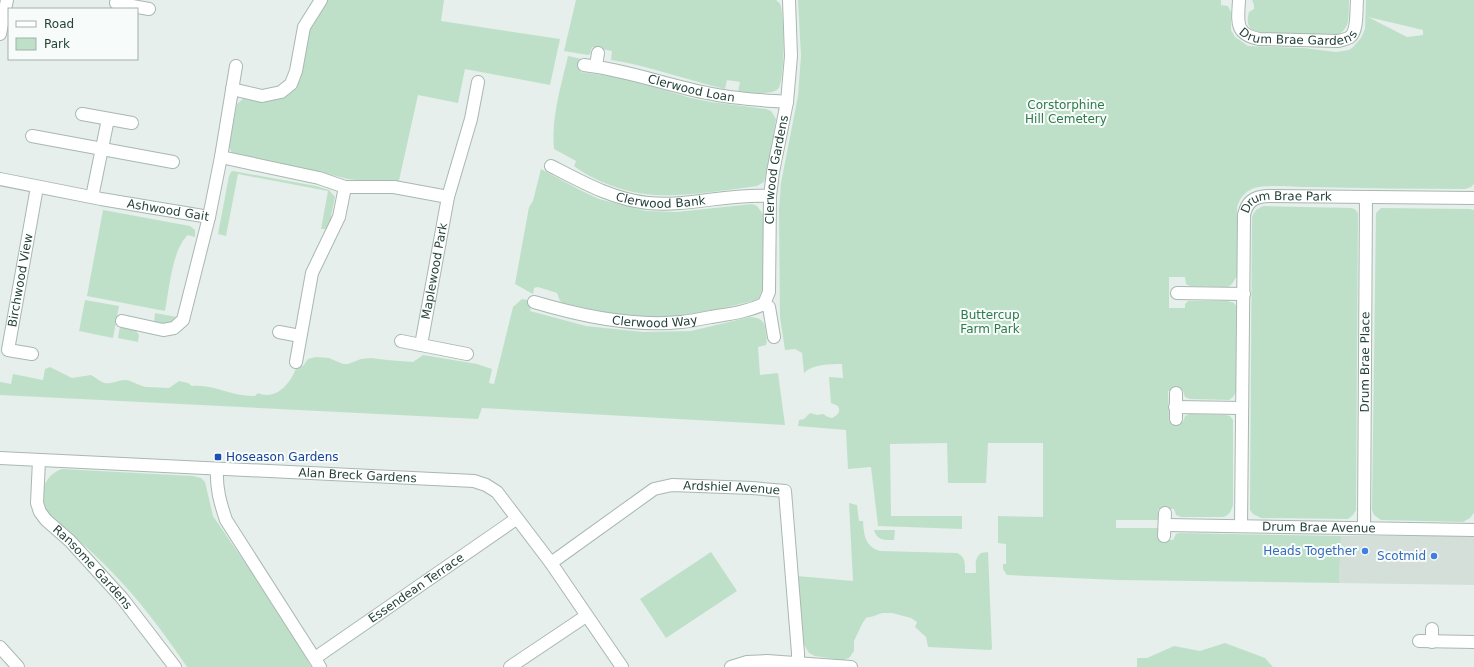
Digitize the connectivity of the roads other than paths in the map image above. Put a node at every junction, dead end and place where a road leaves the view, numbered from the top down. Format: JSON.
{"nodes":[{"id":1,"x":7,"y":0,"type":"edge"},
{"id":2,"x":117,"y":0,"type":"edge"},
{"id":3,"x":321,"y":0,"type":"edge"},
{"id":4,"x":788,"y":0,"type":"edge"},
{"id":5,"x":1243,"y":0,"type":"edge"},
{"id":6,"x":1357,"y":0,"type":"edge"},
{"id":7,"x":149,"y":9,"type":"dead end"},
{"id":8,"x":0,"y":34,"type":"edge"},
{"id":9,"x":598,"y":53,"type":"dead end"},
{"id":10,"x":236,"y":66,"type":"dead end"},
{"id":11,"x":478,"y":82,"type":"dead end"},
{"id":12,"x":232,"y":89,"type":"junction"},
{"id":13,"x":787,"y":102,"type":"junction"},
{"id":14,"x":82,"y":114,"type":"dead end"},
{"id":15,"x":108,"y":119,"type":"junction"},
{"id":16,"x":132,"y":123,"type":"dead end"},
{"id":17,"x":32,"y":136,"type":"dead end"},
{"id":18,"x":102,"y":149,"type":"junction"},
{"id":19,"x":221,"y":157,"type":"junction"},
{"id":20,"x":173,"y":162,"type":"dead end"},
{"id":21,"x":557,"y":166,"type":"dead end"},
{"id":22,"x":0,"y":179,"type":"edge"},
{"id":23,"x":37,"y":187,"type":"junction"},
{"id":24,"x":345,"y":187,"type":"junction"},
{"id":25,"x":770,"y":196,"type":"junction"},
{"id":26,"x":92,"y":197,"type":"junction"},
{"id":27,"x":448,"y":197,"type":"junction"},
{"id":28,"x":1366,"y":197,"type":"junction"},
{"id":29,"x":1474,"y":198,"type":"edge"},
{"id":30,"x":208,"y":217,"type":"junction"},
{"id":31,"x":1177,"y":292,"type":"dead end"},
{"id":32,"x":1244,"y":294,"type":"junction"},
{"id":33,"x":542,"y":301,"type":"dead end"},
{"id":34,"x":764,"y":304,"type":"junction"},
{"id":35,"x":122,"y":321,"type":"dead end"},
{"id":36,"x":279,"y":332,"type":"dead end"},
{"id":37,"x":300,"y":336,"type":"junction"},
{"id":38,"x":774,"y":337,"type":"dead end"},
{"id":39,"x":401,"y":341,"type":"dead end"},
{"id":40,"x":421,"y":345,"type":"junction"},
{"id":41,"x":32,"y":354,"type":"dead end"},
{"id":42,"x":467,"y":354,"type":"dead end"},
{"id":43,"x":296,"y":362,"type":"dead end"},
{"id":44,"x":1176,"y":393,"type":"dead end"},
{"id":45,"x":1175,"y":407,"type":"junction"},
{"id":46,"x":1242,"y":408,"type":"junction"},
{"id":47,"x":1176,"y":419,"type":"dead end"},
{"id":48,"x":0,"y":458,"type":"edge"},
{"id":49,"x":39,"y":460,"type":"junction"},
{"id":50,"x":217,"y":469,"type":"junction"},
{"id":51,"x":516,"y":519,"type":"junction"},
{"id":52,"x":1164,"y":525,"type":"dead end"},
{"id":53,"x":1241,"y":526,"type":"junction"},
{"id":54,"x":1364,"y":528,"type":"junction"},
{"id":55,"x":1474,"y":530,"type":"edge"},
{"id":56,"x":551,"y":563,"type":"junction"},
{"id":57,"x":586,"y":616,"type":"junction"},
{"id":58,"x":1432,"y":629,"type":"dead end"},
{"id":59,"x":1419,"y":641,"type":"dead end"},
{"id":60,"x":1432,"y":642,"type":"junction"},
{"id":61,"x":1474,"y":642,"type":"edge"},
{"id":62,"x":0,"y":647,"type":"edge"},
{"id":63,"x":318,"y":663,"type":"edge"},
{"id":64,"x":798,"y":665,"type":"edge"},
{"id":65,"x":18,"y":667,"type":"edge"},
{"id":66,"x":176,"y":667,"type":"edge"},
{"id":67,"x":510,"y":667,"type":"edge"},
{"id":68,"x":622,"y":667,"type":"edge"},
{"id":69,"x":731,"y":667,"type":"edge"},
{"id":70,"x":851,"y":667,"type":"edge"}],
"edges":[{"from":1,"to":8,"type":"street"},
{"from":2,"to":7,"type":"street"},
{"from":3,"to":12,"type":"street"},
{"from":4,"to":13,"type":"street","name":"Clerwood Gardens"},
{"from":5,"to":6,"type":"street","name":"Drum Brae Gardens"},
{"from":9,"to":13,"type":"street","name":"Clerwood Loan"},
{"from":10,"to":12,"type":"street","name":"Ashwood Gait"},
{"from":11,"to":27,"type":"street","name":"Maplewood Park"},
{"from":12,"to":19,"type":"street","name":"Ashwood Gait"},
{"from":13,"to":25,"type":"street","name":"Clerwood Gardens"},
{"from":14,"to":15,"type":"street"},
{"from":15,"to":16,"type":"street"},
{"from":15,"to":18,"type":"street"},
{"from":17,"to":18,"type":"street"},
{"from":18,"to":20,"type":"street"},
{"from":18,"to":26,"type":"street"},
{"from":19,"to":24,"type":"street"},
{"from":19,"to":30,"type":"street","name":"Ashwood Gait"},
{"from":21,"to":25,"type":"street","name":"Clerwood Bank"},
{"from":22,"to":23,"type":"street","name":"Ashwood Gait"},
{"from":23,"to":26,"type":"street","name":"Ashwood Gait"},
{"from":23,"to":41,"type":"street","name":"Birchwood View"},
{"from":24,"to":27,"type":"street"},
{"from":24,"to":37,"type":"street"},
{"from":25,"to":34,"type":"street","name":"Clerwood Gardens"},
{"from":26,"to":30,"type":"street","name":"Ashwood Gait"},
{"from":27,"to":40,"type":"street","name":"Maplewood Park"},
{"from":28,"to":29,"type":"street"},
{"from":28,"to":32,"type":"street","name":"Drum Brae Park"},
{"from":28,"to":54,"type":"street","name":"Drum Brae Place"},
{"from":30,"to":35,"type":"street"},
{"from":31,"to":32,"type":"street"},
{"from":32,"to":46,"type":"street","name":"Drum Brae Park"},
{"from":33,"to":34,"type":"street","name":"Clerwood Way"},
{"from":34,"to":38,"type":"street"},
{"from":36,"to":37,"type":"street"},
{"from":37,"to":43,"type":"street"},
{"from":39,"to":40,"type":"street"},
{"from":40,"to":42,"type":"street"},
{"from":44,"to":45,"type":"street"},
{"from":45,"to":46,"type":"street"},
{"from":45,"to":47,"type":"street"},
{"from":46,"to":53,"type":"street","name":"Drum Brae Park"},
{"from":48,"to":49,"type":"street","name":"Alan Breck Gardens"},
{"from":49,"to":50,"type":"street","name":"Alan Breck Gardens"},
{"from":49,"to":66,"type":"street","name":"Ransome Gardens"},
{"from":50,"to":51,"type":"street","name":"Alan Breck Gardens"},
{"from":50,"to":63,"type":"street"},
{"from":51,"to":56,"type":"street","name":"Alan Breck Gardens"},
{"from":51,"to":63,"type":"street","name":"Essendean Terrace"},
{"from":52,"to":53,"type":"street","name":"Drum Brae Avenue"},
{"from":53,"to":54,"type":"street","name":"Drum Brae Avenue"},
{"from":54,"to":55,"type":"street","name":"Drum Brae Avenue"},
{"from":56,"to":57,"type":"street","name":"Alan Breck Gardens"},
{"from":56,"to":64,"type":"street","name":"Ardshiel Avenue"},
{"from":57,"to":67,"type":"street"},
{"from":57,"to":68,"type":"street","name":"Alan Breck Gardens"},
{"from":58,"to":60,"type":"street"},
{"from":59,"to":60,"type":"street"},
{"from":60,"to":61,"type":"street"},
{"from":62,"to":65,"type":"street"},
{"from":64,"to":69,"type":"street"},
{"from":64,"to":70,"type":"street"}]}
